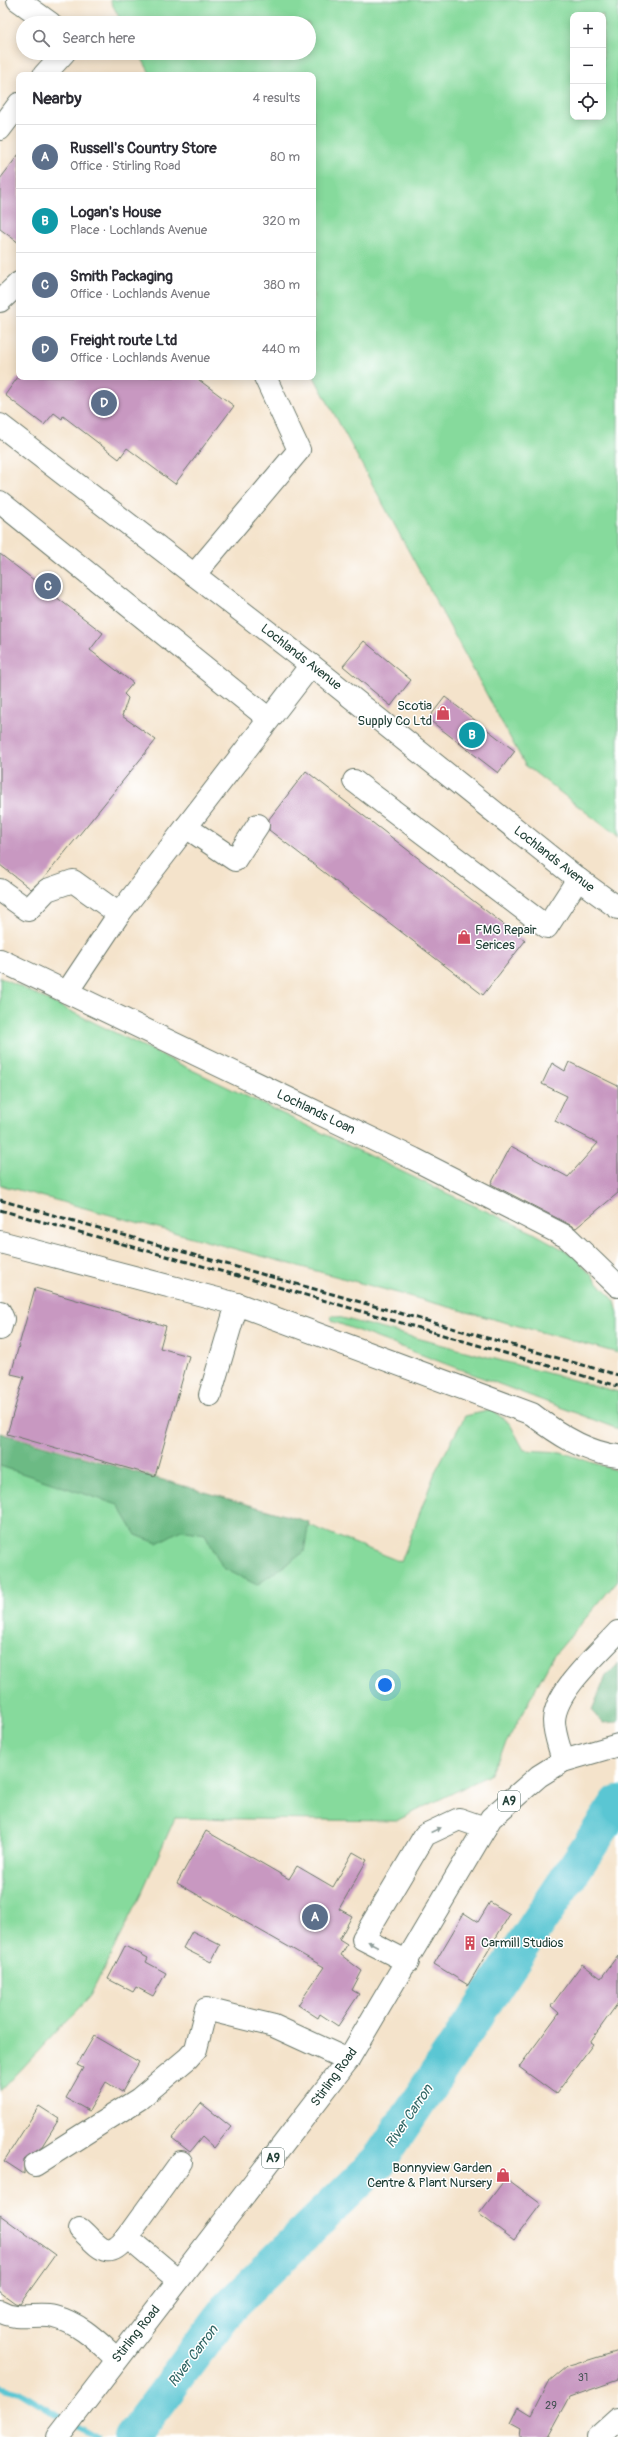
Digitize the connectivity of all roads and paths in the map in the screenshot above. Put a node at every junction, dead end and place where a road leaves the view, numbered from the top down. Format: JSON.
{"nodes":[{"id":1,"x":18,"y":0,"type":"edge"},
{"id":2,"x":40,"y":16,"type":"edge"},
{"id":3,"x":58,"y":60,"type":"edge"},
{"id":4,"x":47,"y":72,"type":"edge"},
{"id":5,"x":16,"y":108,"type":"edge"},
{"id":6,"x":0,"y":129,"type":"edge"},
{"id":7,"x":16,"y":286,"type":"edge"},
{"id":8,"x":0,"y":301,"type":"edge"},
{"id":9,"x":266,"y":380,"type":"edge"},
{"id":10,"x":0,"y":425,"type":"edge"},
{"id":11,"x":0,"y":502,"type":"edge"},
{"id":12,"x":194,"y":575,"type":"junction"},
{"id":13,"x":311,"y":665,"type":"junction"},
{"id":14,"x":269,"y":719,"type":"junction"},
{"id":15,"x":354,"y":781,"type":"dead end"},
{"id":16,"x":258,"y":825,"type":"dead end"},
{"id":17,"x":186,"y":827,"type":"junction"},
{"id":18,"x":578,"y":879,"type":"junction"},
{"id":19,"x":0,"y":890,"type":"edge"},
{"id":20,"x":618,"y":908,"type":"edge"},
{"id":21,"x":119,"y":914,"type":"junction"},
{"id":22,"x":0,"y":960,"type":"edge"},
{"id":23,"x":67,"y":992,"type":"junction"},
{"id":24,"x":2,"y":1248,"type":"edge"},
{"id":25,"x":618,"y":1286,"type":"edge"},
{"id":26,"x":237,"y":1304,"type":"junction"},
{"id":27,"x":0,"y":1312,"type":"edge"},
{"id":28,"x":0,"y":1329,"type":"edge"},
{"id":29,"x":210,"y":1395,"type":"dead end"},
{"id":30,"x":618,"y":1456,"type":"edge"},
{"id":31,"x":618,"y":1632,"type":"edge"},
{"id":32,"x":614,"y":1746,"type":"edge"},
{"id":33,"x":563,"y":1760,"type":"junction"},
{"id":34,"x":485,"y":1828,"type":"junction"},
{"id":35,"x":408,"y":1962,"type":"junction"},
{"id":36,"x":348,"y":2060,"type":"junction"},
{"id":37,"x":181,"y":2162,"type":"dead end"},
{"id":38,"x":35,"y":2165,"type":"dead end"},
{"id":39,"x":80,"y":2229,"type":"dead end"},
{"id":40,"x":127,"y":2237,"type":"junction"},
{"id":41,"x":178,"y":2280,"type":"junction"},
{"id":42,"x":0,"y":2311,"type":"edge"},
{"id":43,"x":117,"y":2359,"type":"junction"},
{"id":44,"x":618,"y":2419,"type":"edge"},
{"id":45,"x":58,"y":2437,"type":"edge"},
{"id":46,"x":598,"y":2437,"type":"edge"}],
"edges":[{"from":1,"to":2,"type":"street"},
{"from":3,"to":4,"type":"street"},
{"from":5,"to":6,"type":"street"},
{"from":7,"to":8,"type":"street"},
{"from":9,"to":12,"type":"street"},
{"from":10,"to":12,"type":"street","name":"Lochlands Avenue"},
{"from":11,"to":14,"type":"street"},
{"from":12,"to":13,"type":"street","name":"Lochlands Avenue"},
{"from":13,"to":14,"type":"street"},
{"from":13,"to":18,"type":"street","name":"Lochlands Avenue"},
{"from":14,"to":17,"type":"street"},
{"from":15,"to":18,"type":"street"},
{"from":16,"to":17,"type":"street"},
{"from":17,"to":21,"type":"street"},
{"from":18,"to":20,"type":"street","name":"Lochlands Avenue"},
{"from":19,"to":21,"type":"street"},
{"from":21,"to":23,"type":"street"},
{"from":22,"to":23,"type":"street","name":"Lochlands Loan"},
{"from":23,"to":25,"type":"street","name":"Lochlands Loan"},
{"from":24,"to":26,"type":"street"},
{"from":26,"to":29,"type":"street"},
{"from":26,"to":30,"type":"street"},
{"from":27,"to":28,"type":"street"},
{"from":31,"to":33,"type":"street"},
{"from":32,"to":33,"type":"street","name":"Stirling Road","number":"A9"},
{"from":33,"to":34,"type":"street","name":"Stirling Road","number":"A9"},
{"from":34,"to":35,"type":"street","name":"Stirling Road","number":"A9"},
{"from":35,"to":34,"type":"street","one_way":true},
{"from":35,"to":36,"type":"street","name":"Stirling Road","number":"A9"},
{"from":36,"to":38,"type":"street"},
{"from":36,"to":41,"type":"street","name":"Stirling Road","number":"A9"},
{"from":37,"to":40,"type":"street"},
{"from":39,"to":40,"type":"street"},
{"from":40,"to":41,"type":"street"},
{"from":41,"to":43,"type":"street","name":"Stirling Road","number":"A9"},
{"from":42,"to":43,"type":"street"},
{"from":43,"to":45,"type":"street","name":"Stirling Road","number":"A9"},
{"from":44,"to":46,"type":"street"}]}
